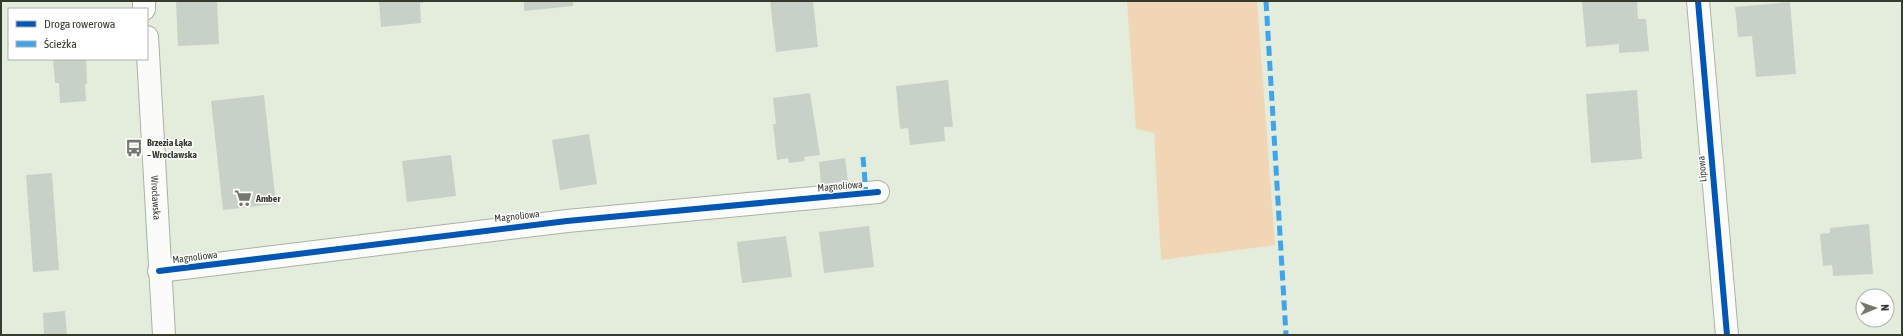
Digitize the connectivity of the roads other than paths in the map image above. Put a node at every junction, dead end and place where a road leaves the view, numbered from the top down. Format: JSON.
{"nodes":[{"id":1,"x":1698,"y":1,"type":"edge"},
{"id":2,"x":148,"y":56,"type":"edge"},
{"id":3,"x":878,"y":192,"type":"dead end"},
{"id":4,"x":159,"y":271,"type":"junction"},
{"id":5,"x":164,"y":335,"type":"edge"},
{"id":6,"x":1727,"y":335,"type":"edge"}],
"edges":[{"from":1,"to":6,"type":"street","name":"Lipowa"},
{"from":2,"to":4,"type":"street","name":"Wrocławska"},
{"from":3,"to":4,"type":"street","name":"Magnoliowa"},
{"from":4,"to":5,"type":"street","name":"Wrocławska"}]}
